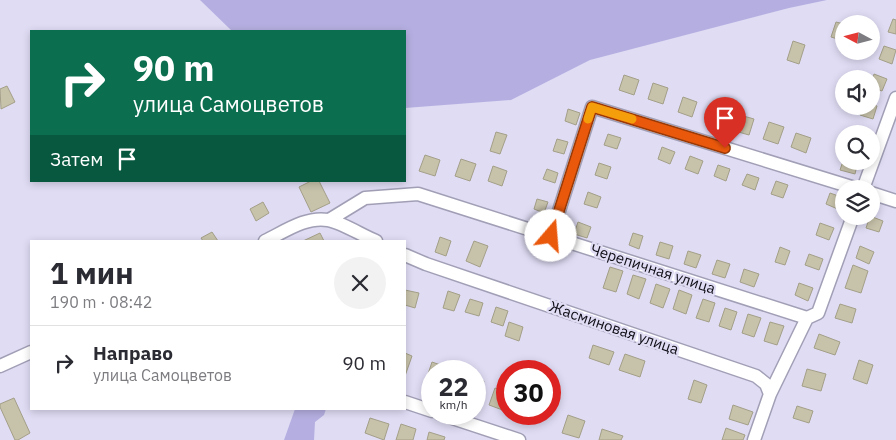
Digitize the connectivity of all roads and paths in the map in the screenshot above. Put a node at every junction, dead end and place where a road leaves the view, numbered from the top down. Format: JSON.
{"nodes":[{"id":1,"x":896,"y":98,"type":"edge"},
{"id":2,"x":866,"y":180,"type":"edge"},
{"id":3,"x":835,"y":182,"type":"edge"},
{"id":4,"x":880,"y":196,"type":"edge"},
{"id":5,"x":896,"y":200,"type":"edge"},
{"id":6,"x":330,"y":220,"type":"junction"},
{"id":7,"x":850,"y":225,"type":"edge"},
{"id":8,"x":551,"y":236,"type":"junction"},
{"id":9,"x":267,"y":240,"type":"edge"},
{"id":10,"x":374,"y":240,"type":"edge"},
{"id":11,"x":406,"y":255,"type":"edge"},
{"id":12,"x":807,"y":318,"type":"junction"},
{"id":13,"x":30,"y":352,"type":"edge"},
{"id":14,"x":0,"y":366,"type":"edge"},
{"id":15,"x":770,"y":394,"type":"junction"},
{"id":16,"x":406,"y":402,"type":"edge"},
{"id":17,"x":421,"y":407,"type":"edge"},
{"id":18,"x":473,"y":425,"type":"edge"},
{"id":19,"x":519,"y":440,"type":"edge"},
{"id":20,"x":754,"y":440,"type":"edge"}],
"edges":[{"from":1,"to":2,"type":"street"},
{"from":3,"to":8,"type":"street"},
{"from":4,"to":5,"type":"street"},
{"from":6,"to":8,"type":"street","name":"Черепичная улица"},
{"from":6,"to":9,"type":"street"},
{"from":6,"to":10,"type":"street"},
{"from":7,"to":12,"type":"street"},
{"from":8,"to":12,"type":"street","name":"Черепичная улица"},
{"from":11,"to":15,"type":"street","name":"Жасминовая улица"},
{"from":12,"to":15,"type":"street"},
{"from":13,"to":14,"type":"street"},
{"from":15,"to":20,"type":"street"},
{"from":16,"to":17,"type":"street"},
{"from":18,"to":19,"type":"street"}]}
